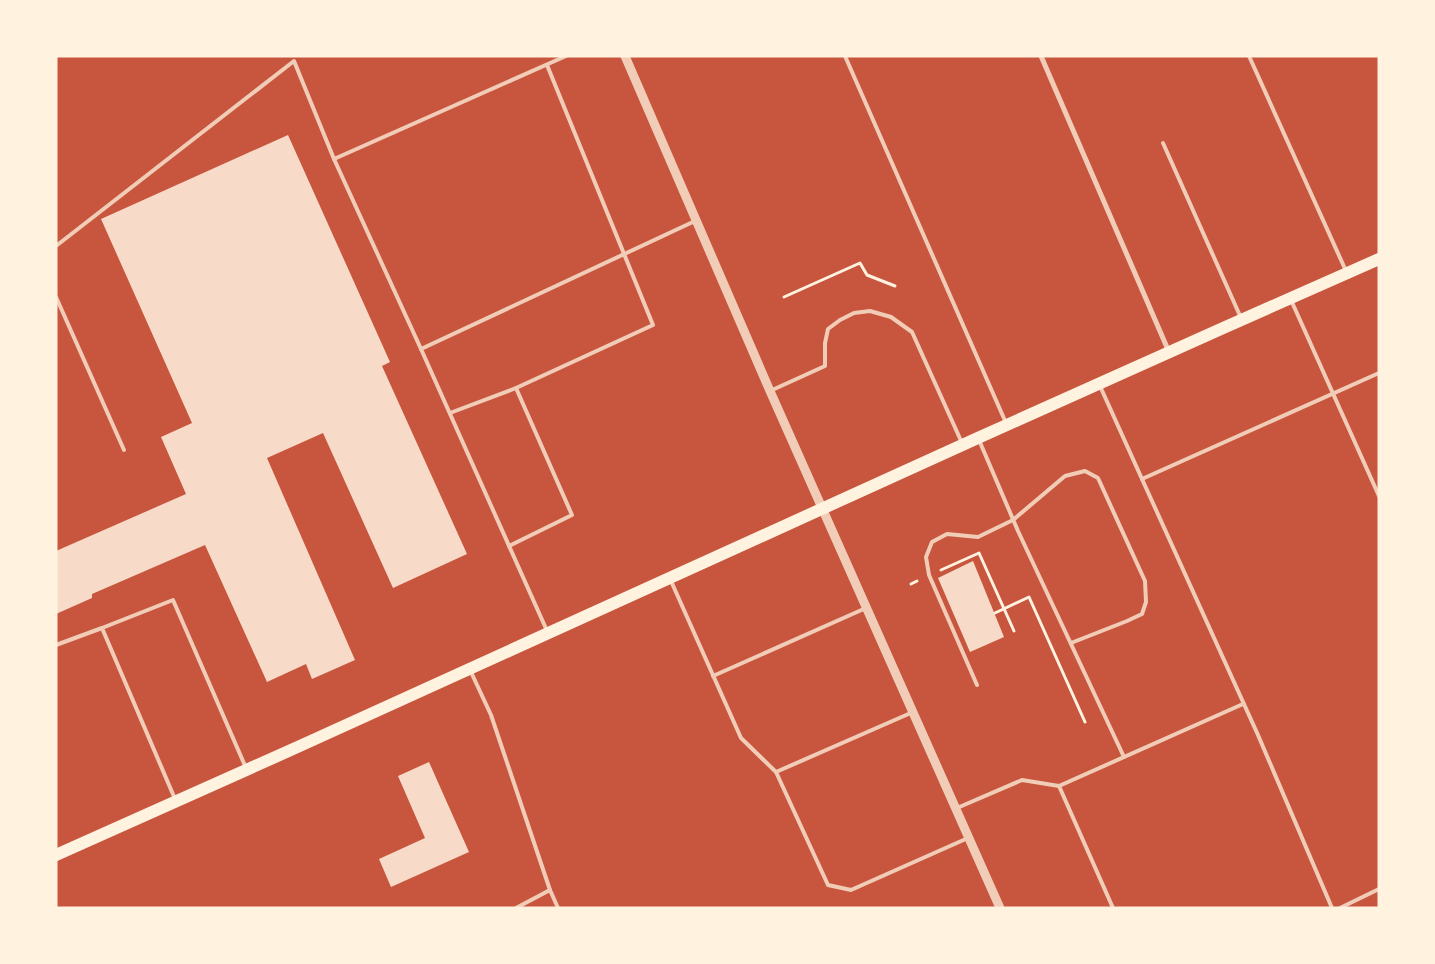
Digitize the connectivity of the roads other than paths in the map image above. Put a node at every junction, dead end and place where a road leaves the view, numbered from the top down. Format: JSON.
{"nodes":[{"id":1,"x":566,"y":56,"type":"edge"},
{"id":2,"x":625,"y":56,"type":"edge"},
{"id":3,"x":845,"y":56,"type":"edge"},
{"id":4,"x":1040,"y":56,"type":"edge"},
{"id":5,"x":1249,"y":56,"type":"edge"},
{"id":6,"x":547,"y":65,"type":"junction"},
{"id":7,"x":1163,"y":143,"type":"dead end"},
{"id":8,"x":334,"y":159,"type":"junction"},
{"id":9,"x":697,"y":220,"type":"junction"},
{"id":10,"x":56,"y":246,"type":"edge"},
{"id":11,"x":624,"y":254,"type":"junction"},
{"id":12,"x":1379,"y":259,"type":"edge"},
{"id":13,"x":1347,"y":273,"type":"junction"},
{"id":14,"x":56,"y":297,"type":"edge"},
{"id":15,"x":1290,"y":298,"type":"junction"},
{"id":16,"x":1242,"y":320,"type":"junction"},
{"id":17,"x":421,"y":349,"type":"junction"},
{"id":18,"x":1169,"y":353,"type":"junction"},
{"id":19,"x":1379,"y":373,"type":"edge"},
{"id":20,"x":1099,"y":384,"type":"junction"},
{"id":21,"x":516,"y":388,"type":"junction"},
{"id":22,"x":770,"y":391,"type":"junction"},
{"id":23,"x":1333,"y":394,"type":"junction"},
{"id":24,"x":450,"y":413,"type":"junction"},
{"id":25,"x":1007,"y":425,"type":"junction"},
{"id":26,"x":978,"y":438,"type":"junction"},
{"id":27,"x":963,"y":445,"type":"junction"},
{"id":28,"x":124,"y":450,"type":"dead end"},
{"id":29,"x":1142,"y":479,"type":"junction"},
{"id":30,"x":1379,"y":496,"type":"edge"},
{"id":31,"x":823,"y":509,"type":"junction"},
{"id":32,"x":1014,"y":520,"type":"junction"},
{"id":33,"x":509,"y":546,"type":"junction"},
{"id":34,"x":670,"y":579,"type":"junction"},
{"id":35,"x":867,"y":608,"type":"junction"},
{"id":36,"x":102,"y":628,"type":"junction"},
{"id":37,"x":548,"y":634,"type":"junction"},
{"id":38,"x":1071,"y":643,"type":"junction"},
{"id":39,"x":56,"y":645,"type":"edge"},
{"id":40,"x":470,"y":670,"type":"junction"},
{"id":41,"x":713,"y":676,"type":"junction"},
{"id":42,"x":978,"y":685,"type":"dead end"},
{"id":43,"x":1243,"y":704,"type":"junction"},
{"id":44,"x":913,"y":712,"type":"junction"},
{"id":45,"x":1124,"y":757,"type":"junction"},
{"id":46,"x":247,"y":770,"type":"junction"},
{"id":47,"x":776,"y":772,"type":"junction"},
{"id":48,"x":1059,"y":786,"type":"junction"},
{"id":49,"x":176,"y":801,"type":"junction"},
{"id":50,"x":956,"y":809,"type":"junction"},
{"id":51,"x":969,"y":838,"type":"junction"},
{"id":52,"x":56,"y":855,"type":"edge"},
{"id":53,"x":1379,"y":889,"type":"edge"},
{"id":54,"x":550,"y":890,"type":"junction"},
{"id":55,"x":516,"y":908,"type":"edge"},
{"id":56,"x":558,"y":908,"type":"edge"},
{"id":57,"x":1000,"y":908,"type":"edge"},
{"id":58,"x":1113,"y":908,"type":"edge"},
{"id":59,"x":1332,"y":908,"type":"edge"},
{"id":60,"x":1340,"y":908,"type":"edge"}],
"edges":[{"from":1,"to":6,"type":"lane"},
{"from":2,"to":9,"type":"street"},
{"from":3,"to":25,"type":"lane"},
{"from":4,"to":18,"type":"street"},
{"from":5,"to":13,"type":"lane"},
{"from":6,"to":8,"type":"lane"},
{"from":6,"to":11,"type":"lane"},
{"from":7,"to":16,"type":"lane"},
{"from":8,"to":10,"type":"lane"},
{"from":8,"to":17,"type":"lane"},
{"from":9,"to":11,"type":"lane"},
{"from":9,"to":22,"type":"street"},
{"from":11,"to":17,"type":"lane"},
{"from":11,"to":21,"type":"lane"},
{"from":12,"to":13,"type":"main road"},
{"from":13,"to":15,"type":"main road"},
{"from":14,"to":28,"type":"lane"},
{"from":15,"to":16,"type":"main road"},
{"from":15,"to":23,"type":"lane"},
{"from":16,"to":18,"type":"main road"},
{"from":17,"to":24,"type":"lane"},
{"from":18,"to":20,"type":"main road"},
{"from":19,"to":23,"type":"lane"},
{"from":20,"to":25,"type":"main road"},
{"from":20,"to":29,"type":"lane"},
{"from":21,"to":24,"type":"lane"},
{"from":21,"to":33,"type":"lane"},
{"from":22,"to":27,"type":"lane"},
{"from":22,"to":31,"type":"street"},
{"from":23,"to":29,"type":"lane"},
{"from":23,"to":30,"type":"lane"},
{"from":24,"to":33,"type":"lane"},
{"from":25,"to":26,"type":"main road"},
{"from":26,"to":27,"type":"main road"},
{"from":26,"to":32,"type":"lane"},
{"from":27,"to":31,"type":"main road"},
{"from":29,"to":43,"type":"lane"},
{"from":31,"to":34,"type":"main road"},
{"from":31,"to":35,"type":"street"},
{"from":32,"to":38,"type":"lane"},
{"from":32,"to":38,"type":"lane"},
{"from":32,"to":42,"type":"lane"},
{"from":33,"to":37,"type":"lane"},
{"from":34,"to":37,"type":"main road"},
{"from":34,"to":41,"type":"lane"},
{"from":35,"to":41,"type":"lane"},
{"from":35,"to":44,"type":"street"},
{"from":36,"to":39,"type":"lane"},
{"from":36,"to":46,"type":"lane"},
{"from":36,"to":49,"type":"lane"},
{"from":37,"to":40,"type":"main road"},
{"from":38,"to":45,"type":"lane"},
{"from":40,"to":46,"type":"main road"},
{"from":40,"to":54,"type":"lane"},
{"from":41,"to":47,"type":"lane"},
{"from":43,"to":45,"type":"lane"},
{"from":43,"to":59,"type":"lane"},
{"from":44,"to":47,"type":"lane"},
{"from":44,"to":50,"type":"street"},
{"from":45,"to":48,"type":"lane"},
{"from":46,"to":49,"type":"main road"},
{"from":47,"to":51,"type":"lane"},
{"from":48,"to":50,"type":"lane"},
{"from":48,"to":58,"type":"lane"},
{"from":49,"to":52,"type":"main road"},
{"from":50,"to":51,"type":"street"},
{"from":51,"to":57,"type":"street"},
{"from":53,"to":60,"type":"lane"},
{"from":54,"to":55,"type":"lane"},
{"from":54,"to":56,"type":"lane"}]}
